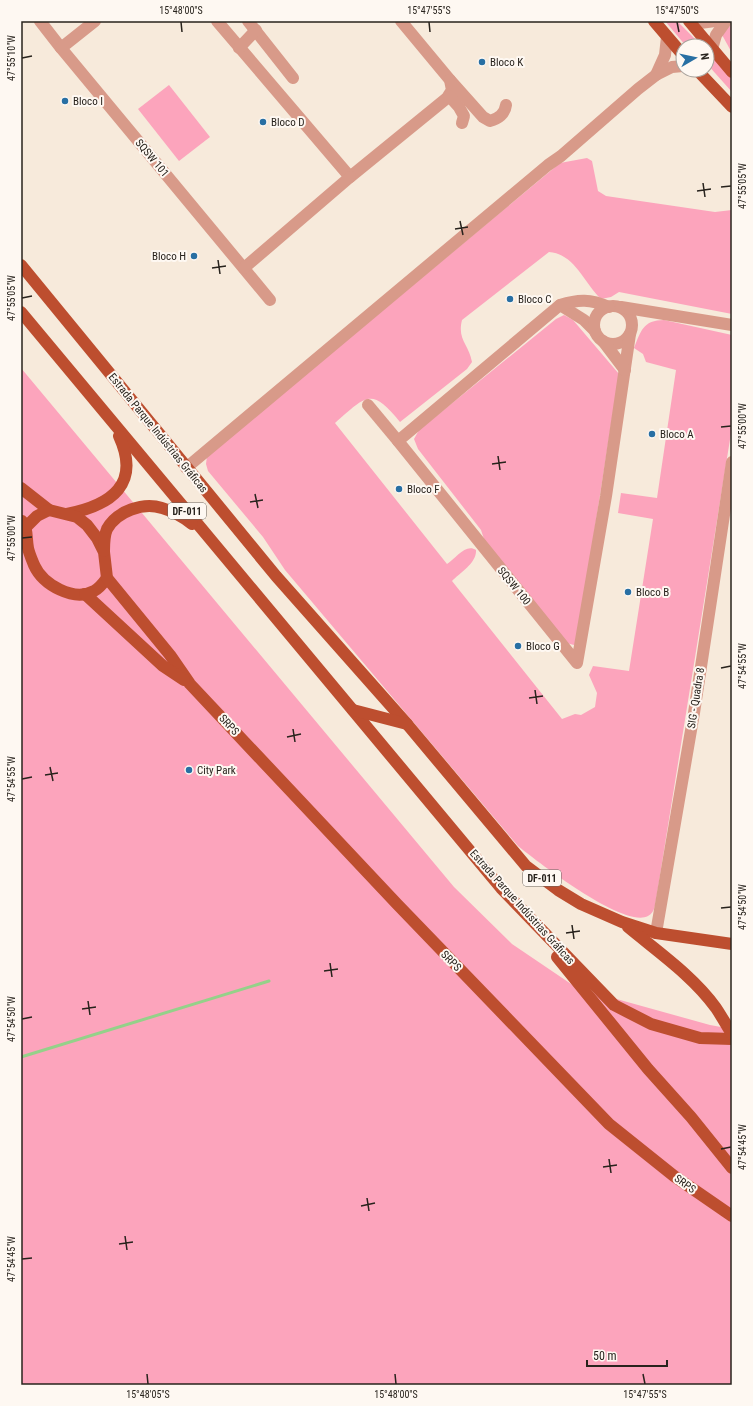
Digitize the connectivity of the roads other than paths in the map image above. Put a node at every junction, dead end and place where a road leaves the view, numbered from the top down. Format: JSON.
{"nodes":[{"id":1,"x":40,"y":21,"type":"edge"},
{"id":2,"x":95,"y":21,"type":"edge"},
{"id":3,"x":217,"y":21,"type":"edge"},
{"id":4,"x":401,"y":21,"type":"edge"},
{"id":5,"x":654,"y":21,"type":"edge"},
{"id":6,"x":689,"y":21,"type":"edge"},
{"id":7,"x":715,"y":21,"type":"edge"},
{"id":8,"x":726,"y":21,"type":"edge"},
{"id":9,"x":252,"y":26,"type":"edge"},
{"id":10,"x":667,"y":37,"type":"junction"},
{"id":11,"x":702,"y":38,"type":"edge"},
{"id":12,"x":715,"y":39,"type":"edge"},
{"id":13,"x":675,"y":46,"type":"edge"},
{"id":14,"x":61,"y":48,"type":"junction"},
{"id":15,"x":239,"y":48,"type":"junction"},
{"id":16,"x":715,"y":53,"type":"edge"},
{"id":17,"x":675,"y":67,"type":"edge"},
{"id":18,"x":732,"y":72,"type":"edge"},
{"id":19,"x":656,"y":75,"type":"junction"},
{"id":20,"x":293,"y":78,"type":"dead end"},
{"id":21,"x":705,"y":78,"type":"edge"},
{"id":22,"x":450,"y":80,"type":"junction"},
{"id":23,"x":449,"y":96,"type":"junction"},
{"id":24,"x":506,"y":105,"type":"dead end"},
{"id":25,"x":732,"y":107,"type":"edge"},
{"id":26,"x":462,"y":123,"type":"dead end"},
{"id":27,"x":350,"y":177,"type":"junction"},
{"id":28,"x":21,"y":265,"type":"edge"},
{"id":29,"x":244,"y":268,"type":"junction"},
{"id":30,"x":270,"y":300,"type":"dead end"},
{"id":31,"x":560,"y":305,"type":"junction"},
{"id":32,"x":615,"y":307,"type":"junction"},
{"id":33,"x":21,"y":312,"type":"edge"},
{"id":34,"x":655,"y":313,"type":"junction"},
{"id":35,"x":732,"y":325,"type":"edge"},
{"id":36,"x":631,"y":330,"type":"junction"},
{"id":37,"x":595,"y":331,"type":"junction"},
{"id":38,"x":603,"y":341,"type":"junction"},
{"id":39,"x":625,"y":370,"type":"junction"},
{"id":40,"x":368,"y":405,"type":"dead end"},
{"id":41,"x":109,"y":417,"type":"junction"},
{"id":42,"x":398,"y":441,"type":"junction"},
{"id":43,"x":732,"y":462,"type":"edge"},
{"id":44,"x":186,"y":468,"type":"junction"},
{"id":45,"x":21,"y":488,"type":"edge"},
{"id":46,"x":49,"y":510,"type":"junction"},
{"id":47,"x":67,"y":514,"type":"junction"},
{"id":48,"x":24,"y":524,"type":"edge"},
{"id":49,"x":207,"y":535,"type":"junction"},
{"id":50,"x":104,"y":552,"type":"junction"},
{"id":51,"x":107,"y":578,"type":"junction"},
{"id":52,"x":85,"y":594,"type":"junction"},
{"id":53,"x":190,"y":684,"type":"junction"},
{"id":54,"x":353,"y":710,"type":"junction"},
{"id":55,"x":407,"y":724,"type":"junction"},
{"id":56,"x":501,"y":888,"type":"junction"},
{"id":57,"x":622,"y":922,"type":"junction"},
{"id":58,"x":656,"y":933,"type":"junction"},
{"id":59,"x":732,"y":944,"type":"edge"},
{"id":60,"x":732,"y":1034,"type":"edge"},
{"id":61,"x":732,"y":1040,"type":"edge"},
{"id":62,"x":690,"y":1116,"type":"junction"},
{"id":63,"x":732,"y":1156,"type":"edge"},
{"id":64,"x":732,"y":1168,"type":"edge"},
{"id":65,"x":732,"y":1216,"type":"edge"}],
"edges":[{"from":1,"to":14,"type":"street","name":"SQSW 101"},
{"from":2,"to":14,"type":"street"},
{"from":3,"to":15,"type":"street"},
{"from":4,"to":22,"type":"street"},
{"from":5,"to":10,"type":"main road"},
{"from":6,"to":7,"type":"street"},
{"from":6,"to":11,"type":"main road"},
{"from":8,"to":12,"type":"street"},
{"from":9,"to":15,"type":"street"},
{"from":9,"to":20,"type":"street"},
{"from":10,"to":13,"type":"main road"},
{"from":10,"to":19,"type":"street"},
{"from":14,"to":29,"type":"street","name":"SQSW 101"},
{"from":15,"to":27,"type":"street"},
{"from":16,"to":18,"type":"main road"},
{"from":17,"to":19,"type":"street"},
{"from":19,"to":44,"type":"street"},
{"from":21,"to":25,"type":"main road"},
{"from":22,"to":23,"type":"street"},
{"from":22,"to":24,"type":"street"},
{"from":23,"to":26,"type":"street"},
{"from":23,"to":27,"type":"street"},
{"from":27,"to":29,"type":"street"},
{"from":28,"to":44,"type":"main road","name":"Estrada Parque Indústrias Gráficas","number":"DF-011"},
{"from":29,"to":30,"type":"street","name":"SQSW 101"},
{"from":31,"to":32,"type":"street"},
{"from":31,"to":37,"type":"street"},
{"from":31,"to":42,"type":"street"},
{"from":32,"to":34,"type":"street"},
{"from":32,"to":36,"type":"street"},
{"from":32,"to":37,"type":"street"},
{"from":33,"to":41,"type":"main road","name":"Estrada Parque Indústrias Gráficas","number":"DF-011"},
{"from":34,"to":35,"type":"street"},
{"from":34,"to":36,"type":"street"},
{"from":36,"to":38,"type":"street"},
{"from":36,"to":39,"type":"street","name":"SQSW 100"},
{"from":37,"to":38,"type":"street"},
{"from":38,"to":39,"type":"street"},
{"from":39,"to":42,"type":"street","name":"SQSW 100"},
{"from":40,"to":42,"type":"street"},
{"from":41,"to":47,"type":"main road"},
{"from":41,"to":49,"type":"main road","name":"Estrada Parque Indústrias Gráficas","number":"DF-011"},
{"from":43,"to":58,"type":"street","name":"SIG - Quadra 8"},
{"from":44,"to":55,"type":"main road","name":"Estrada Parque Indústrias Gráficas","number":"DF-011"},
{"from":45,"to":46,"type":"main road"},
{"from":46,"to":47,"type":"main road"},
{"from":46,"to":48,"type":"main road"},
{"from":47,"to":50,"type":"main road"},
{"from":48,"to":52,"type":"main road"},
{"from":49,"to":50,"type":"main road"},
{"from":49,"to":54,"type":"main road","name":"Estrada Parque Indústrias Gráficas","number":"DF-011"},
{"from":50,"to":51,"type":"main road"},
{"from":51,"to":52,"type":"main road"},
{"from":51,"to":53,"type":"main road","name":"SRPS"},
{"from":52,"to":53,"type":"main road","name":"SRPS"},
{"from":53,"to":65,"type":"main road","name":"SRPS"},
{"from":54,"to":55,"type":"main road"},
{"from":54,"to":56,"type":"main road","name":"Estrada Parque Indústrias Gráficas","number":"DF-011"},
{"from":55,"to":57,"type":"main road","name":"Estrada Parque Indústrias Gráficas","number":"DF-011"},
{"from":56,"to":61,"type":"main road","name":"Estrada Parque Indústrias Gráficas","number":"DF-011"},
{"from":56,"to":62,"type":"main road"},
{"from":57,"to":58,"type":"main road","name":"Estrada Parque Indústrias Gráficas","number":"DF-011"},
{"from":57,"to":60,"type":"main road"},
{"from":58,"to":59,"type":"main road","name":"Estrada Parque Indústrias Gráficas","number":"DF-011"},
{"from":62,"to":63,"type":"main road"},
{"from":62,"to":64,"type":"main road"}]}
